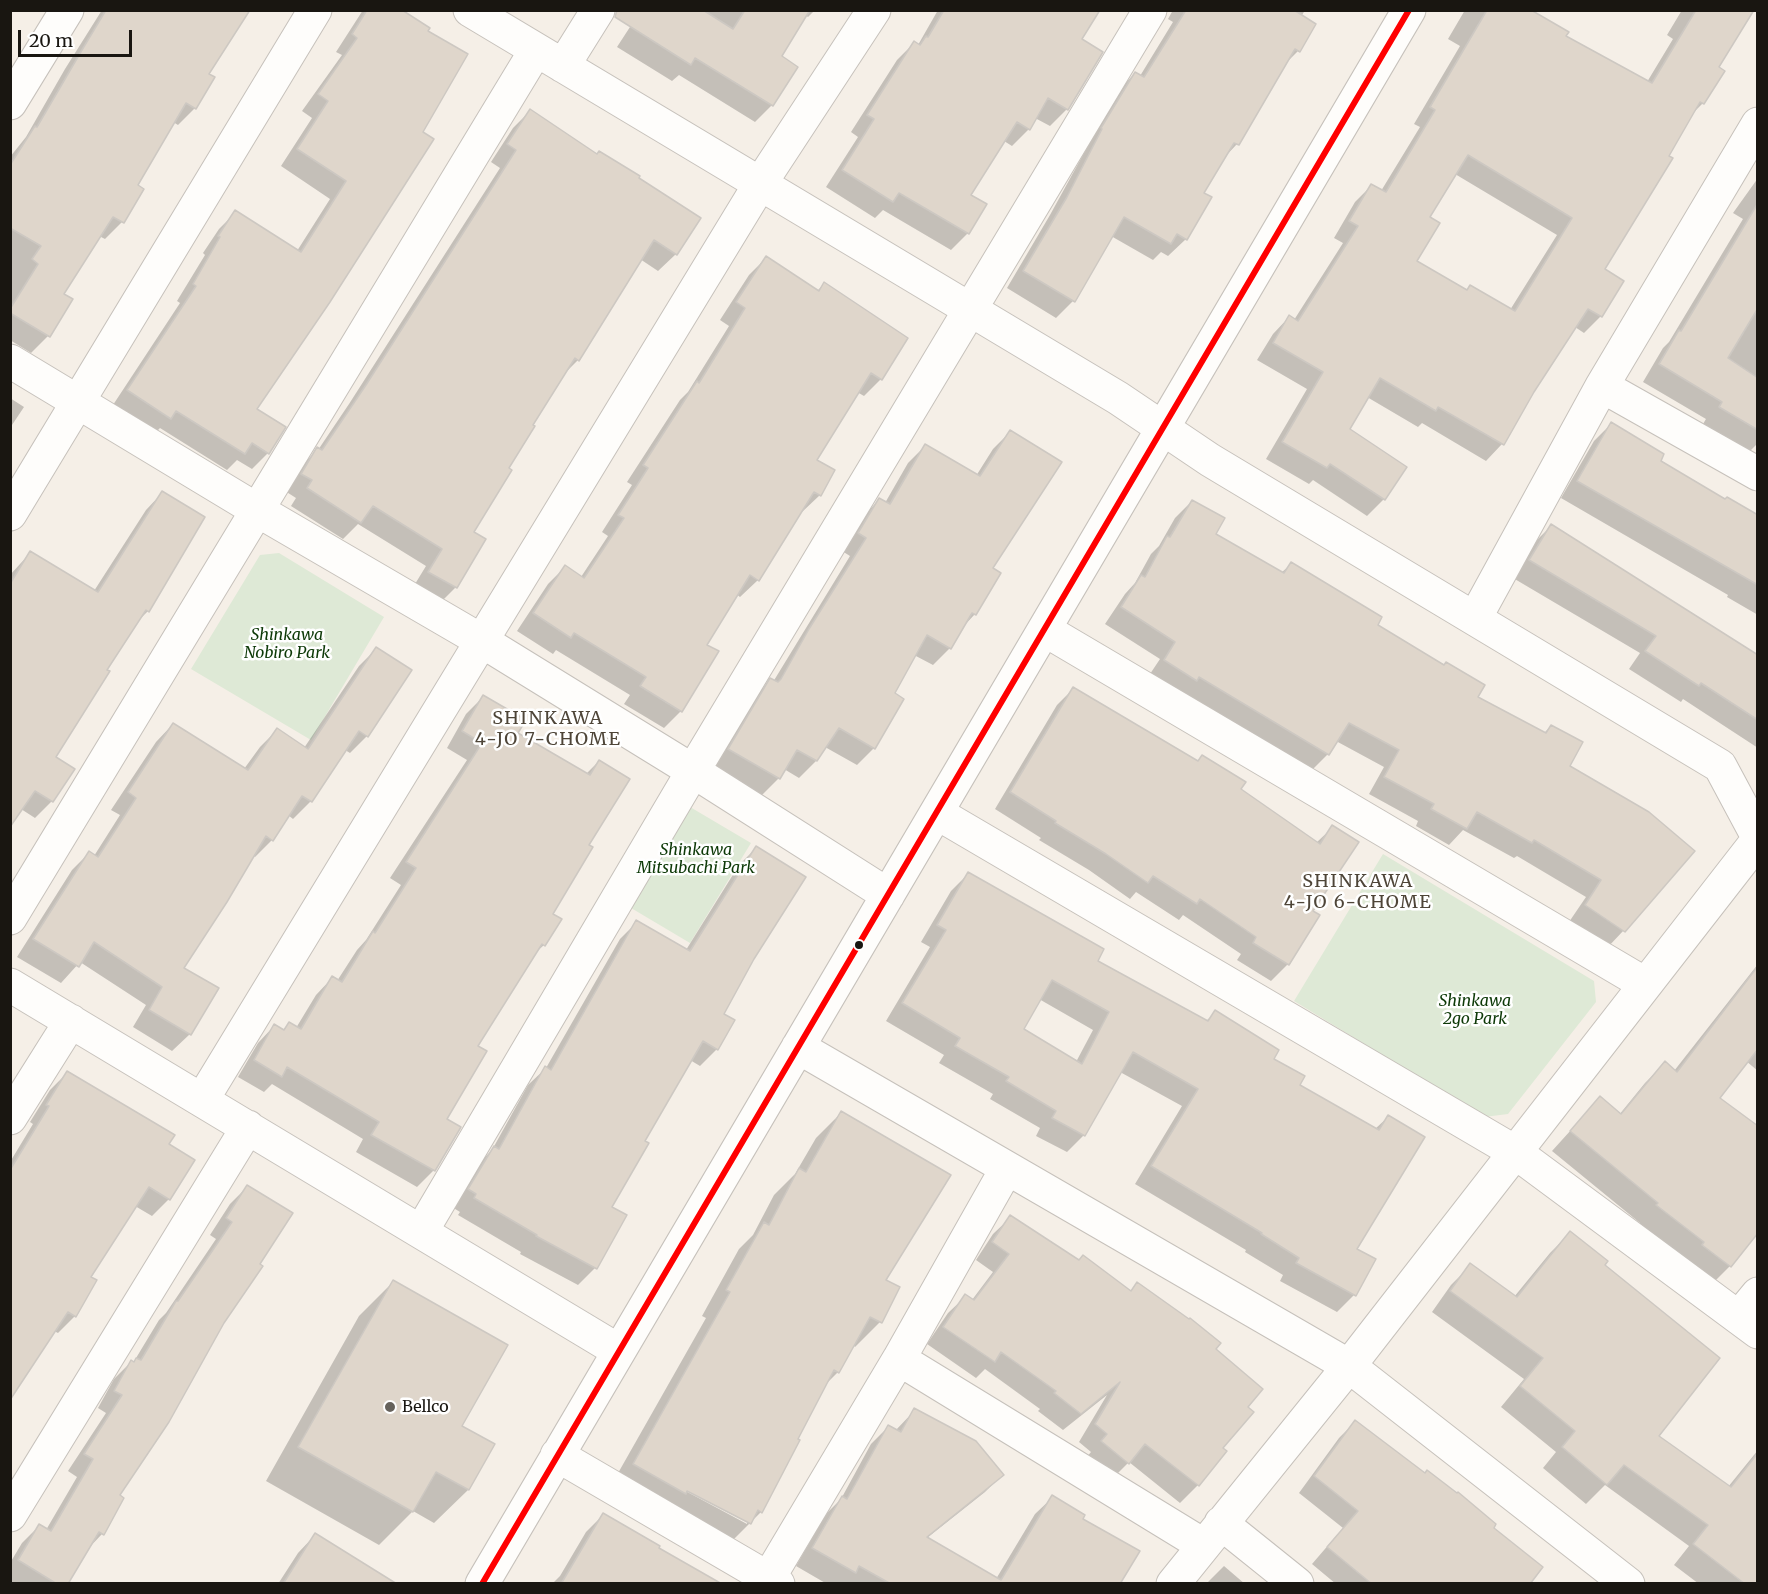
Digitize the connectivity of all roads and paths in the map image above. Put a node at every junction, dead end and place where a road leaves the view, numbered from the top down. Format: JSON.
{"nodes":[{"id":1,"x":67,"y":10,"type":"edge"},
{"id":2,"x":315,"y":10,"type":"edge"},
{"id":3,"x":470,"y":10,"type":"edge"},
{"id":4,"x":598,"y":10,"type":"edge"},
{"id":5,"x":874,"y":10,"type":"edge"},
{"id":6,"x":1150,"y":10,"type":"edge"},
{"id":7,"x":1409,"y":10,"type":"edge"},
{"id":8,"x":549,"y":58,"type":"junction"},
{"id":9,"x":10,"y":103,"type":"edge"},
{"id":10,"x":1758,"y":124,"type":"edge"},
{"id":11,"x":760,"y":184,"type":"junction"},
{"id":12,"x":971,"y":310,"type":"junction"},
{"id":13,"x":10,"y":361,"type":"edge"},
{"id":14,"x":1602,"y":386,"type":"junction"},
{"id":15,"x":78,"y":402,"type":"junction"},
{"id":16,"x":1164,"y":429,"type":"junction"},
{"id":17,"x":1758,"y":474,"type":"edge"},
{"id":18,"x":257,"y":510,"type":"junction"},
{"id":19,"x":10,"y":514,"type":"edge"},
{"id":20,"x":1475,"y":618,"type":"junction"},
{"id":21,"x":1045,"y":630,"type":"junction"},
{"id":22,"x":482,"y":641,"type":"junction"},
{"id":23,"x":693,"y":771,"type":"junction"},
{"id":24,"x":937,"y":813,"type":"junction"},
{"id":25,"x":1758,"y":838,"type":"edge"},
{"id":26,"x":888,"y":895,"type":"junction"},
{"id":27,"x":10,"y":918,"type":"edge"},
{"id":28,"x":1645,"y":984,"type":"junction"},
{"id":29,"x":10,"y":985,"type":"edge"},
{"id":30,"x":71,"y":1021,"type":"junction"},
{"id":31,"x":798,"y":1047,"type":"junction"},
{"id":32,"x":202,"y":1100,"type":"junction"},
{"id":33,"x":10,"y":1118,"type":"edge"},
{"id":34,"x":248,"y":1127,"type":"junction"},
{"id":35,"x":1515,"y":1152,"type":"junction"},
{"id":36,"x":1007,"y":1168,"type":"junction"},
{"id":37,"x":421,"y":1232,"type":"junction"},
{"id":38,"x":1751,"y":1314,"type":"edge"},
{"id":39,"x":619,"y":1351,"type":"junction"},
{"id":40,"x":899,"y":1359,"type":"junction"},
{"id":41,"x":1349,"y":1366,"type":"junction"},
{"id":42,"x":557,"y":1455,"type":"junction"},
{"id":43,"x":10,"y":1515,"type":"edge"},
{"id":44,"x":1212,"y":1534,"type":"junction"},
{"id":45,"x":770,"y":1582,"type":"edge"},
{"id":46,"x":482,"y":1584,"type":"edge"},
{"id":47,"x":1173,"y":1584,"type":"edge"},
{"id":48,"x":1297,"y":1584,"type":"edge"},
{"id":49,"x":1628,"y":1584,"type":"edge"}],
"edges":[{"from":1,"to":9,"type":"street"},
{"from":2,"to":15,"type":"street"},
{"from":3,"to":8,"type":"street"},
{"from":4,"to":8,"type":"street"},
{"from":5,"to":11,"type":"street"},
{"from":6,"to":12,"type":"street"},
{"from":7,"to":16,"type":"street"},
{"from":8,"to":11,"type":"street"},
{"from":8,"to":18,"type":"street"},
{"from":10,"to":14,"type":"street"},
{"from":11,"to":12,"type":"street"},
{"from":11,"to":22,"type":"street"},
{"from":12,"to":16,"type":"street"},
{"from":12,"to":23,"type":"street"},
{"from":13,"to":15,"type":"street"},
{"from":14,"to":17,"type":"street"},
{"from":14,"to":20,"type":"street"},
{"from":15,"to":18,"type":"street"},
{"from":15,"to":19,"type":"street"},
{"from":16,"to":20,"type":"street"},
{"from":16,"to":21,"type":"street"},
{"from":18,"to":22,"type":"street"},
{"from":18,"to":27,"type":"street"},
{"from":20,"to":25,"type":"street"},
{"from":21,"to":24,"type":"street"},
{"from":21,"to":28,"type":"street"},
{"from":22,"to":23,"type":"street"},
{"from":22,"to":32,"type":"street"},
{"from":23,"to":26,"type":"street"},
{"from":23,"to":37,"type":"street"},
{"from":24,"to":26,"type":"street"},
{"from":24,"to":35,"type":"street"},
{"from":25,"to":28,"type":"street"},
{"from":26,"to":31,"type":"street"},
{"from":28,"to":35,"type":"street"},
{"from":29,"to":30,"type":"street"},
{"from":30,"to":32,"type":"street"},
{"from":30,"to":33,"type":"street"},
{"from":31,"to":36,"type":"street"},
{"from":31,"to":39,"type":"street"},
{"from":32,"to":34,"type":"street"},
{"from":34,"to":37,"type":"street"},
{"from":34,"to":43,"type":"street"},
{"from":35,"to":38,"type":"street"},
{"from":35,"to":41,"type":"street"},
{"from":36,"to":40,"type":"street"},
{"from":36,"to":41,"type":"street"},
{"from":37,"to":39,"type":"street"},
{"from":39,"to":42,"type":"street"},
{"from":40,"to":44,"type":"street"},
{"from":40,"to":45,"type":"street"},
{"from":41,"to":44,"type":"street"},
{"from":41,"to":49,"type":"street"},
{"from":42,"to":45,"type":"street"},
{"from":42,"to":46,"type":"street"},
{"from":44,"to":47,"type":"street"},
{"from":44,"to":48,"type":"street"}]}
